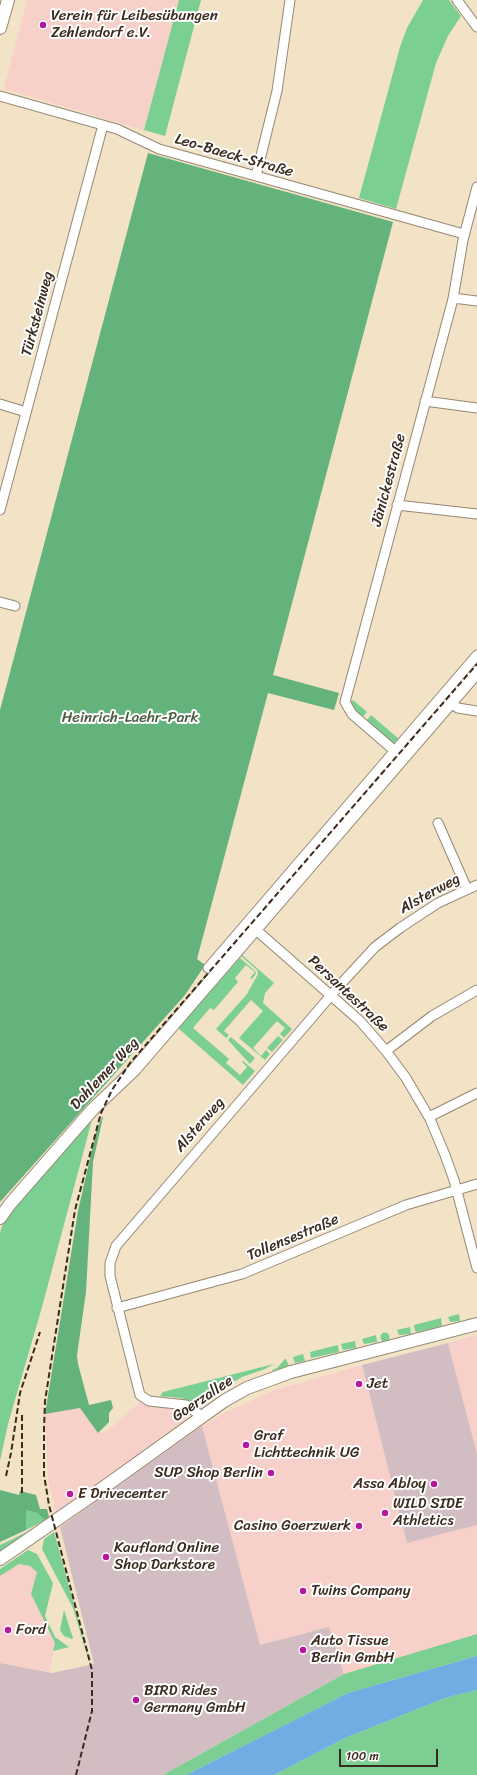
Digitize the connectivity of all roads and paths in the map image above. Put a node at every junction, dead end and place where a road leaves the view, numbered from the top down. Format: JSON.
{"nodes":[{"id":1,"x":8,"y":0,"type":"edge"},
{"id":2,"x":290,"y":0,"type":"edge"},
{"id":3,"x":457,"y":0,"type":"edge"},
{"id":4,"x":477,"y":27,"type":"edge"},
{"id":5,"x":0,"y":28,"type":"edge"},
{"id":6,"x":0,"y":96,"type":"edge"},
{"id":7,"x":103,"y":125,"type":"junction"},
{"id":8,"x":256,"y":176,"type":"junction"},
{"id":9,"x":477,"y":187,"type":"edge"},
{"id":10,"x":464,"y":234,"type":"junction"},
{"id":11,"x":453,"y":298,"type":"junction"},
{"id":12,"x":477,"y":301,"type":"edge"},
{"id":13,"x":425,"y":401,"type":"junction"},
{"id":14,"x":0,"y":404,"type":"edge"},
{"id":15,"x":477,"y":408,"type":"edge"},
{"id":16,"x":26,"y":412,"type":"junction"},
{"id":17,"x":397,"y":505,"type":"junction"},
{"id":18,"x":0,"y":510,"type":"edge"},
{"id":19,"x":477,"y":514,"type":"edge"},
{"id":20,"x":0,"y":602,"type":"edge"},
{"id":21,"x":15,"y":606,"type":"dead end"},
{"id":22,"x":477,"y":655,"type":"edge"},
{"id":23,"x":477,"y":672,"type":"edge"},
{"id":24,"x":450,"y":703,"type":"junction"},
{"id":25,"x":477,"y":711,"type":"edge"},
{"id":26,"x":428,"y":721,"type":"junction"},
{"id":27,"x":399,"y":754,"type":"junction"},
{"id":28,"x":438,"y":823,"type":"dead end"},
{"id":29,"x":477,"y":885,"type":"edge"},
{"id":30,"x":467,"y":889,"type":"junction"},
{"id":31,"x":263,"y":911,"type":"junction"},
{"id":32,"x":255,"y":929,"type":"junction"},
{"id":33,"x":230,"y":949,"type":"junction"},
{"id":34,"x":208,"y":968,"type":"dead end"},
{"id":35,"x":477,"y":990,"type":"edge"},
{"id":36,"x":331,"y":995,"type":"junction"},
{"id":37,"x":386,"y":1051,"type":"junction"},
{"id":38,"x":477,"y":1093,"type":"edge"},
{"id":39,"x":429,"y":1117,"type":"junction"},
{"id":40,"x":477,"y":1184,"type":"edge"},
{"id":41,"x":456,"y":1189,"type":"junction"},
{"id":42,"x":0,"y":1218,"type":"edge"},
{"id":43,"x":477,"y":1268,"type":"edge"},
{"id":44,"x":118,"y":1308,"type":"junction"},
{"id":45,"x":477,"y":1324,"type":"edge"},
{"id":46,"x":203,"y":1417,"type":"junction"},
{"id":47,"x":0,"y":1559,"type":"edge"}],
"edges":[{"from":1,"to":5,"type":"main road"},
{"from":2,"to":8,"type":"street"},
{"from":3,"to":4,"type":"street"},
{"from":6,"to":7,"type":"street","name":"Leo-Baeck-Straße"},
{"from":7,"to":8,"type":"street","name":"Leo-Baeck-Straße"},
{"from":7,"to":16,"type":"street","name":"Türksteinweg"},
{"from":8,"to":10,"type":"street","name":"Leo-Baeck-Straße"},
{"from":9,"to":10,"type":"street","name":"Jänickestraße"},
{"from":10,"to":11,"type":"street","name":"Jänickestraße"},
{"from":11,"to":12,"type":"street"},
{"from":11,"to":13,"type":"street","name":"Jänickestraße"},
{"from":13,"to":15,"type":"street"},
{"from":13,"to":17,"type":"street","name":"Jänickestraße"},
{"from":14,"to":16,"type":"street"},
{"from":16,"to":18,"type":"street","name":"Türksteinweg"},
{"from":17,"to":19,"type":"street"},
{"from":17,"to":27,"type":"street","name":"Jänickestraße"},
{"from":20,"to":21,"type":"street"},
{"from":22,"to":26,"type":"street","name":"Dahlemer Weg"},
{"from":23,"to":24,"type":"main road","name":"Dahlemer Weg"},
{"from":24,"to":25,"type":"street"},
{"from":24,"to":26,"type":"main road","name":"Dahlemer Weg"},
{"from":26,"to":27,"type":"main road","name":"Dahlemer Weg"},
{"from":27,"to":31,"type":"main road","name":"Dahlemer Weg"},
{"from":28,"to":30,"type":"street"},
{"from":29,"to":30,"type":"street","name":"Alsterweg"},
{"from":30,"to":36,"type":"street","name":"Alsterweg"},
{"from":31,"to":32,"type":"main road","name":"Dahlemer Weg"},
{"from":31,"to":33,"type":"street","name":"Dahlemer Weg"},
{"from":32,"to":33,"type":"main road","name":"Dahlemer Weg"},
{"from":32,"to":36,"type":"street","name":"Persantestraße"},
{"from":33,"to":34,"type":"street","name":"Dahlemer Weg"},
{"from":33,"to":42,"type":"main road","name":"Dahlemer Weg"},
{"from":35,"to":37,"type":"street"},
{"from":36,"to":37,"type":"street","name":"Persantestraße"},
{"from":36,"to":44,"type":"street","name":"Alsterweg"},
{"from":37,"to":39,"type":"street","name":"Persantestraße"},
{"from":38,"to":39,"type":"street"},
{"from":39,"to":41,"type":"street","name":"Persantestraße"},
{"from":40,"to":41,"type":"street","name":"Tollensestraße"},
{"from":41,"to":43,"type":"street","name":"Persantestraße"},
{"from":41,"to":44,"type":"street","name":"Tollensestraße"},
{"from":44,"to":46,"type":"street","name":"Alsterweg"},
{"from":45,"to":46,"type":"main road","name":"Goerzallee"},
{"from":46,"to":47,"type":"main road","name":"Goerzallee"}]}
